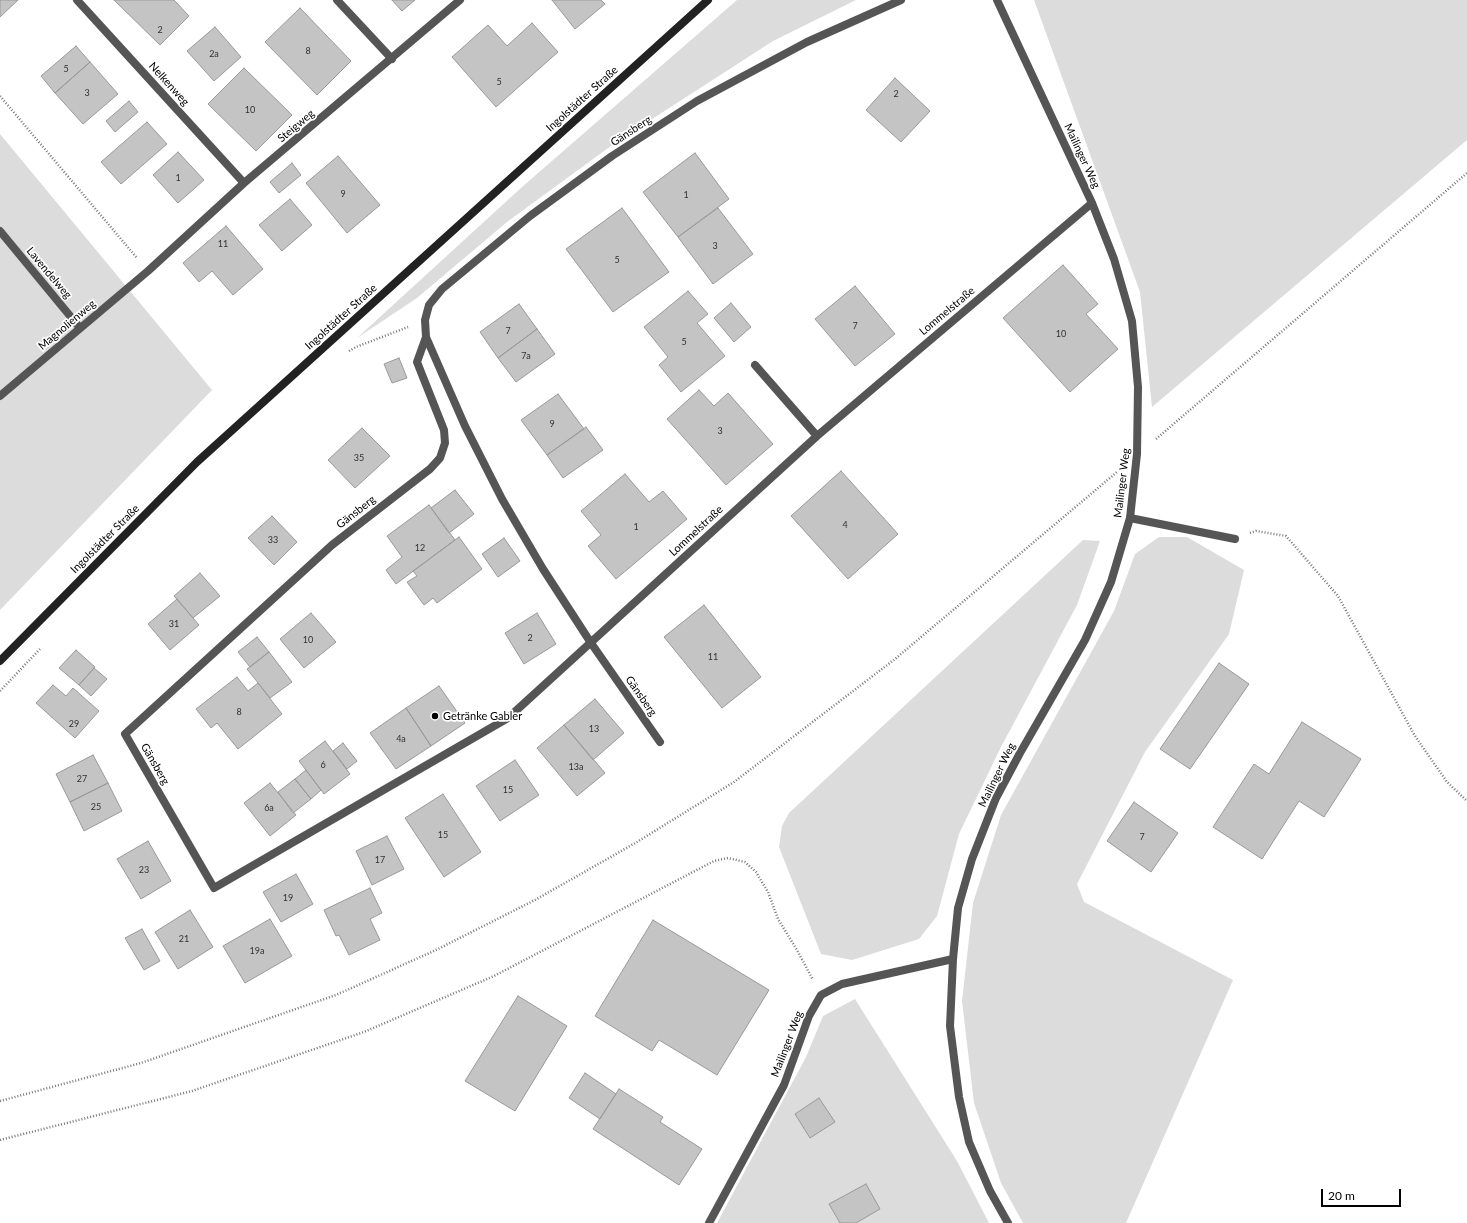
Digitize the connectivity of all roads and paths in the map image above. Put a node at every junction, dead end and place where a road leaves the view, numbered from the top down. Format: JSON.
{"nodes":[{"id":1,"x":77,"y":0,"type":"edge"},
{"id":2,"x":337,"y":0,"type":"edge"},
{"id":3,"x":460,"y":0,"type":"edge"},
{"id":4,"x":708,"y":0,"type":"edge"},
{"id":5,"x":901,"y":0,"type":"edge"},
{"id":6,"x":997,"y":0,"type":"edge"},
{"id":7,"x":392,"y":59,"type":"junction"},
{"id":8,"x":0,"y":96,"type":"edge"},
{"id":9,"x":1467,"y":173,"type":"edge"},
{"id":10,"x":244,"y":183,"type":"junction"},
{"id":11,"x":1092,"y":203,"type":"junction"},
{"id":12,"x":0,"y":231,"type":"edge"},
{"id":13,"x":148,"y":271,"type":"junction"},
{"id":14,"x":425,"y":320,"type":"junction"},
{"id":15,"x":80,"y":328,"type":"junction"},
{"id":16,"x":426,"y":337,"type":"junction"},
{"id":17,"x":344,"y":354,"type":"dead end"},
{"id":18,"x":755,"y":365,"type":"dead end"},
{"id":19,"x":0,"y":396,"type":"edge"},
{"id":20,"x":817,"y":436,"type":"junction"},
{"id":21,"x":1138,"y":454,"type":"junction"},
{"id":22,"x":1130,"y":518,"type":"junction"},
{"id":23,"x":1235,"y":539,"type":"joint"},
{"id":24,"x":591,"y":643,"type":"junction"},
{"id":25,"x":44,"y":645,"type":"dead end"},
{"id":26,"x":0,"y":661,"type":"edge"},
{"id":27,"x":0,"y":691,"type":"edge"},
{"id":28,"x":660,"y":742,"type":"dead end"},
{"id":29,"x":1467,"y":801,"type":"edge"},
{"id":30,"x":953,"y":959,"type":"junction"},
{"id":31,"x":821,"y":995,"type":"junction"},
{"id":32,"x":0,"y":1101,"type":"edge"},
{"id":33,"x":0,"y":1140,"type":"edge"},
{"id":34,"x":709,"y":1223,"type":"edge"},
{"id":35,"x":1008,"y":1223,"type":"edge"}],
"edges":[{"from":1,"to":10,"type":"street","name":"Nelkenweg"},
{"from":2,"to":7,"type":"street"},
{"from":3,"to":7,"type":"street","name":"Steigweg"},
{"from":4,"to":26,"type":"main road","name":"Ingolstädter Straße"},
{"from":5,"to":14,"type":"street","name":"Gänsberg"},
{"from":6,"to":11,"type":"street","name":"Mailinger Weg"},
{"from":7,"to":10,"type":"street","name":"Steigweg"},
{"from":8,"to":13,"type":"path"},
{"from":9,"to":21,"type":"path"},
{"from":10,"to":13,"type":"street","name":"Steigweg"},
{"from":11,"to":20,"type":"street","name":"Lommelstraße"},
{"from":11,"to":21,"type":"street","name":"Mailinger Weg"},
{"from":12,"to":15,"type":"street","name":"Lavendelweg"},
{"from":13,"to":15,"type":"street","name":"Magnolienweg"},
{"from":14,"to":16,"type":"street","name":"Gänsberg"},
{"from":14,"to":17,"type":"path"},
{"from":15,"to":19,"type":"street","name":"Magnolienweg"},
{"from":16,"to":24,"type":"street","name":"Gänsberg"},
{"from":16,"to":24,"type":"street","name":"Gänsberg"},
{"from":18,"to":20,"type":"street"},
{"from":20,"to":24,"type":"street","name":"Lommelstraße"},
{"from":21,"to":22,"type":"street","name":"Mailinger Weg"},
{"from":21,"to":32,"type":"path"},
{"from":22,"to":23,"type":"street"},
{"from":22,"to":30,"type":"street","name":"Mailinger Weg"},
{"from":23,"to":29,"type":"path"},
{"from":24,"to":28,"type":"street","name":"Gänsberg"},
{"from":25,"to":27,"type":"path"},
{"from":30,"to":31,"type":"street"},
{"from":30,"to":35,"type":"street","name":"Mailinger Weg"},
{"from":31,"to":33,"type":"path"},
{"from":31,"to":34,"type":"street","name":"Mailinger Weg"}]}
